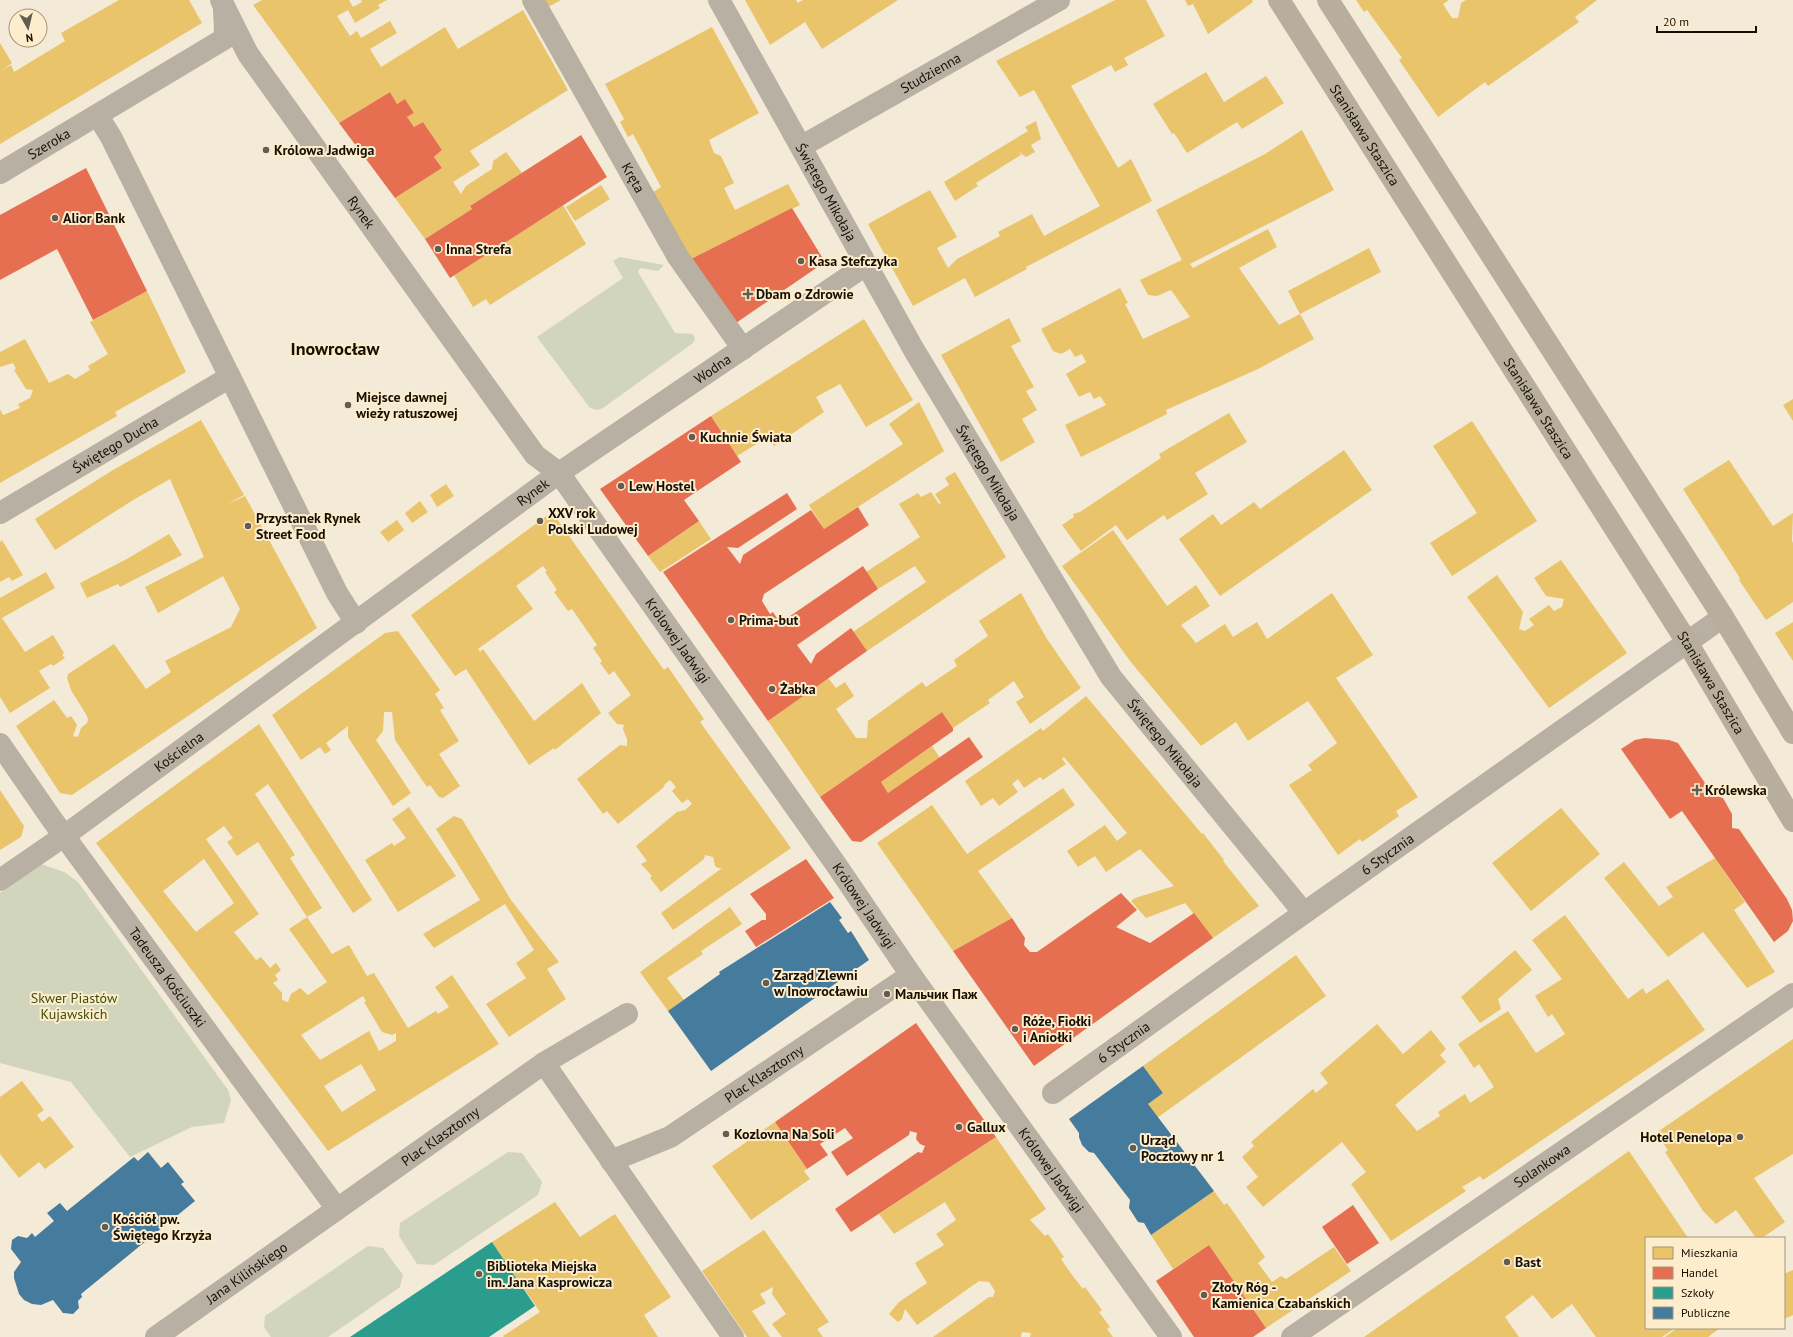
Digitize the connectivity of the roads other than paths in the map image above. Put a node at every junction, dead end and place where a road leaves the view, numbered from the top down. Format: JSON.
{"nodes":[{"id":1,"x":533,"y":0,"type":"edge"},
{"id":2,"x":719,"y":0,"type":"edge"},
{"id":3,"x":1059,"y":0,"type":"edge"},
{"id":4,"x":1279,"y":0,"type":"edge"},
{"id":5,"x":1328,"y":0,"type":"edge"},
{"id":6,"x":226,"y":2,"type":"edge"},
{"id":7,"x":98,"y":116,"type":"junction"},
{"id":8,"x":802,"y":146,"type":"junction"},
{"id":9,"x":0,"y":173,"type":"edge"},
{"id":10,"x":866,"y":265,"type":"junction"},
{"id":11,"x":743,"y":349,"type":"junction"},
{"id":12,"x":230,"y":377,"type":"junction"},
{"id":13,"x":559,"y":473,"type":"junction"},
{"id":14,"x":0,"y":513,"type":"edge"},
{"id":15,"x":1723,"y":617,"type":"junction"},
{"id":16,"x":356,"y":623,"type":"junction"},
{"id":17,"x":1688,"y":642,"type":"junction"},
{"id":18,"x":1793,"y":733,"type":"edge"},
{"id":19,"x":0,"y":744,"type":"edge"},
{"id":20,"x":1793,"y":821,"type":"edge"},
{"id":21,"x":64,"y":836,"type":"junction"},
{"id":22,"x":0,"y":880,"type":"edge"},
{"id":23,"x":1304,"y":913,"type":"junction"},
{"id":24,"x":911,"y":975,"type":"junction"},
{"id":25,"x":1793,"y":994,"type":"edge"},
{"id":26,"x":627,"y":1014,"type":"dead end"},
{"id":27,"x":544,"y":1063,"type":"junction"},
{"id":28,"x":1053,"y":1093,"type":"dead end"},
{"id":29,"x":611,"y":1161,"type":"junction"},
{"id":30,"x":337,"y":1208,"type":"junction"},
{"id":31,"x":156,"y":1337,"type":"edge"},
{"id":32,"x":733,"y":1337,"type":"edge"},
{"id":33,"x":1171,"y":1337,"type":"edge"},
{"id":34,"x":1292,"y":1337,"type":"edge"}],
"edges":[{"from":1,"to":11,"type":"street","name":"Kręta"},
{"from":2,"to":8,"type":"street","name":"Świętego Mikołaja"},
{"from":3,"to":8,"type":"street","name":"Studzienna"},
{"from":4,"to":17,"type":"main road","name":"Stanisława Staszica"},
{"from":5,"to":15,"type":"main road"},
{"from":6,"to":7,"type":"street","name":"Rynek"},
{"from":6,"to":13,"type":"street","name":"Rynek"},
{"from":7,"to":9,"type":"street","name":"Szeroka"},
{"from":7,"to":12,"type":"street"},
{"from":8,"to":10,"type":"street","name":"Świętego Mikołaja"},
{"from":10,"to":11,"type":"street","name":"Wodna"},
{"from":10,"to":23,"type":"street","name":"Świętego Mikołaja"},
{"from":11,"to":13,"type":"street","name":"Wodna"},
{"from":12,"to":14,"type":"street","name":"Świętego Ducha"},
{"from":12,"to":16,"type":"street"},
{"from":13,"to":16,"type":"street","name":"Rynek"},
{"from":13,"to":24,"type":"street","name":"Królowej Jadwigi"},
{"from":15,"to":17,"type":"street","name":"6 Stycznia"},
{"from":15,"to":18,"type":"main road"},
{"from":16,"to":21,"type":"street","name":"Kościelna"},
{"from":17,"to":20,"type":"main road","name":"Stanisława Staszica"},
{"from":17,"to":23,"type":"street","name":"6 Stycznia"},
{"from":19,"to":21,"type":"street","name":"Tadeusza Kościuszki"},
{"from":21,"to":22,"type":"street","name":"Kościelna"},
{"from":21,"to":30,"type":"street","name":"Tadeusza Kościuszki"},
{"from":23,"to":28,"type":"street","name":"6 Stycznia"},
{"from":24,"to":29,"type":"street","name":"Plac Klasztorny"},
{"from":24,"to":33,"type":"street","name":"Królowej Jadwigi"},
{"from":25,"to":34,"type":"street","name":"Solankowa"},
{"from":26,"to":27,"type":"street","name":"Plac Klasztorny"},
{"from":27,"to":29,"type":"street"},
{"from":27,"to":30,"type":"street","name":"Plac Klasztorny"},
{"from":29,"to":32,"type":"street"},
{"from":30,"to":31,"type":"street","name":"Jana Kilińskiego"}]}
